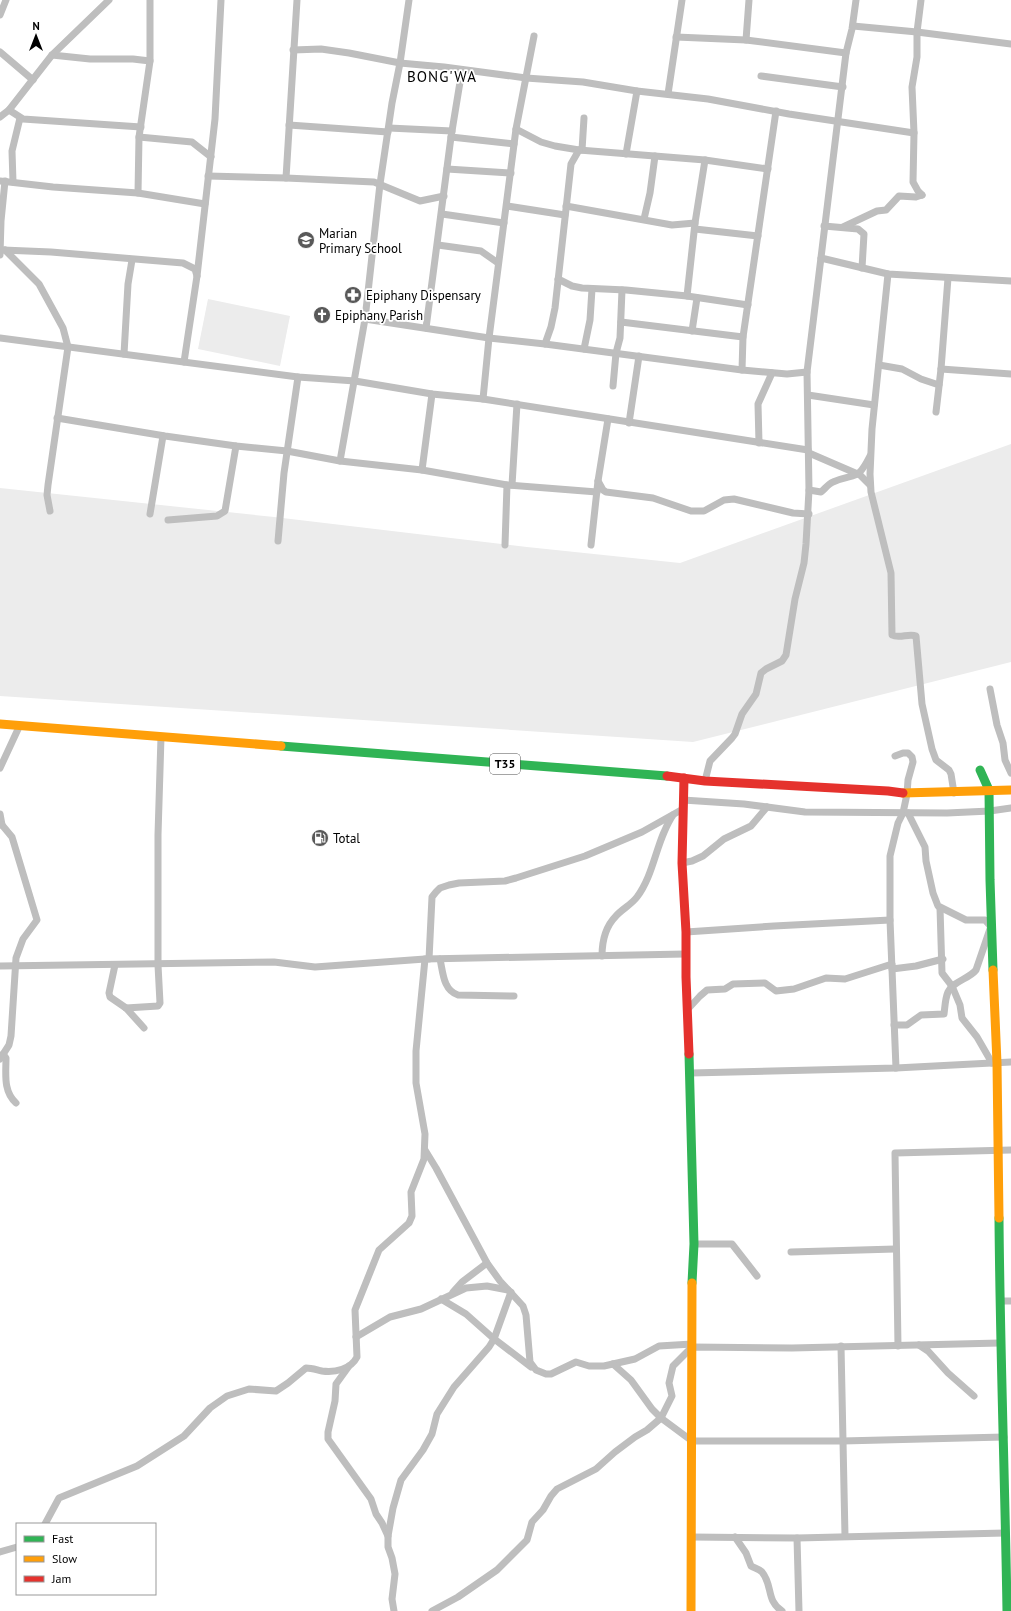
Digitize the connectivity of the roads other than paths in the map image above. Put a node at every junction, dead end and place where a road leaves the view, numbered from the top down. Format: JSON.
{"nodes":[{"id":1,"x":6,"y":0,"type":"edge"},
{"id":2,"x":109,"y":0,"type":"edge"},
{"id":3,"x":150,"y":0,"type":"edge"},
{"id":4,"x":221,"y":0,"type":"edge"},
{"id":5,"x":296,"y":0,"type":"edge"},
{"id":6,"x":409,"y":0,"type":"edge"},
{"id":7,"x":682,"y":0,"type":"edge"},
{"id":8,"x":749,"y":0,"type":"edge"},
{"id":9,"x":856,"y":0,"type":"edge"},
{"id":10,"x":921,"y":0,"type":"edge"},
{"id":11,"x":0,"y":15,"type":"edge"},
{"id":12,"x":853,"y":26,"type":"junction"},
{"id":13,"x":917,"y":32,"type":"junction"},
{"id":14,"x":534,"y":36,"type":"dead end"},
{"id":15,"x":676,"y":36,"type":"junction"},
{"id":16,"x":746,"y":40,"type":"junction"},
{"id":17,"x":1011,"y":44,"type":"edge"},
{"id":18,"x":293,"y":50,"type":"junction"},
{"id":19,"x":0,"y":52,"type":"edge"},
{"id":20,"x":846,"y":53,"type":"junction"},
{"id":21,"x":52,"y":55,"type":"junction"},
{"id":22,"x":150,"y":62,"type":"junction"},
{"id":23,"x":400,"y":63,"type":"junction"},
{"id":24,"x":462,"y":70,"type":"junction"},
{"id":25,"x":761,"y":76,"type":"dead end"},
{"id":26,"x":526,"y":78,"type":"junction"},
{"id":27,"x":33,"y":80,"type":"junction"},
{"id":28,"x":843,"y":87,"type":"junction"},
{"id":29,"x":637,"y":91,"type":"junction"},
{"id":30,"x":668,"y":94,"type":"junction"},
{"id":31,"x":9,"y":110,"type":"junction"},
{"id":32,"x":776,"y":111,"type":"junction"},
{"id":33,"x":0,"y":117,"type":"edge"},
{"id":34,"x":20,"y":118,"type":"junction"},
{"id":35,"x":584,"y":118,"type":"dead end"},
{"id":36,"x":838,"y":121,"type":"junction"},
{"id":37,"x":289,"y":125,"type":"junction"},
{"id":38,"x":141,"y":127,"type":"junction"},
{"id":39,"x":388,"y":130,"type":"junction"},
{"id":40,"x":516,"y":130,"type":"junction"},
{"id":41,"x":914,"y":133,"type":"junction"},
{"id":42,"x":452,"y":134,"type":"junction"},
{"id":43,"x":139,"y":137,"type":"junction"},
{"id":44,"x":514,"y":144,"type":"junction"},
{"id":45,"x":580,"y":150,"type":"junction"},
{"id":46,"x":626,"y":154,"type":"junction"},
{"id":47,"x":655,"y":156,"type":"junction"},
{"id":48,"x":211,"y":157,"type":"junction"},
{"id":49,"x":705,"y":160,"type":"junction"},
{"id":50,"x":448,"y":169,"type":"junction"},
{"id":51,"x":768,"y":169,"type":"junction"},
{"id":52,"x":511,"y":173,"type":"junction"},
{"id":53,"x":208,"y":176,"type":"junction"},
{"id":54,"x":286,"y":178,"type":"junction"},
{"id":55,"x":3,"y":181,"type":"edge"},
{"id":56,"x":13,"y":182,"type":"junction"},
{"id":57,"x":380,"y":184,"type":"junction"},
{"id":58,"x":138,"y":193,"type":"junction"},
{"id":59,"x":444,"y":196,"type":"junction"},
{"id":60,"x":205,"y":204,"type":"junction"},
{"id":61,"x":507,"y":206,"type":"junction"},
{"id":62,"x":566,"y":206,"type":"junction"},
{"id":63,"x":442,"y":214,"type":"junction"},
{"id":64,"x":566,"y":215,"type":"junction"},
{"id":65,"x":644,"y":219,"type":"junction"},
{"id":66,"x":504,"y":223,"type":"junction"},
{"id":67,"x":695,"y":226,"type":"junction"},
{"id":68,"x":824,"y":226,"type":"junction"},
{"id":69,"x":843,"y":227,"type":"junction"},
{"id":70,"x":758,"y":236,"type":"junction"},
{"id":71,"x":438,"y":245,"type":"junction"},
{"id":72,"x":2,"y":252,"type":"edge"},
{"id":73,"x":821,"y":258,"type":"junction"},
{"id":74,"x":132,"y":260,"type":"junction"},
{"id":75,"x":498,"y":263,"type":"junction"},
{"id":76,"x":862,"y":268,"type":"junction"},
{"id":77,"x":888,"y":274,"type":"junction"},
{"id":78,"x":198,"y":276,"type":"junction"},
{"id":79,"x":948,"y":278,"type":"junction"},
{"id":80,"x":558,"y":279,"type":"junction"},
{"id":81,"x":1011,"y":280,"type":"edge"},
{"id":82,"x":592,"y":289,"type":"junction"},
{"id":83,"x":622,"y":290,"type":"junction"},
{"id":84,"x":688,"y":296,"type":"junction"},
{"id":85,"x":698,"y":298,"type":"junction"},
{"id":86,"x":748,"y":305,"type":"junction"},
{"id":87,"x":365,"y":319,"type":"junction"},
{"id":88,"x":621,"y":322,"type":"junction"},
{"id":89,"x":426,"y":328,"type":"junction"},
{"id":90,"x":692,"y":331,"type":"junction"},
{"id":91,"x":743,"y":337,"type":"junction"},
{"id":92,"x":0,"y":338,"type":"edge"},
{"id":93,"x":489,"y":338,"type":"junction"},
{"id":94,"x":545,"y":344,"type":"junction"},
{"id":95,"x":68,"y":347,"type":"junction"},
{"id":96,"x":584,"y":349,"type":"junction"},
{"id":97,"x":616,"y":353,"type":"junction"},
{"id":98,"x":124,"y":354,"type":"junction"},
{"id":99,"x":639,"y":356,"type":"junction"},
{"id":100,"x":184,"y":362,"type":"junction"},
{"id":101,"x":879,"y":365,"type":"junction"},
{"id":102,"x":941,"y":369,"type":"junction"},
{"id":103,"x":742,"y":370,"type":"junction"},
{"id":104,"x":807,"y":372,"type":"junction"},
{"id":105,"x":772,"y":373,"type":"junction"},
{"id":106,"x":1011,"y":374,"type":"edge"},
{"id":107,"x":298,"y":377,"type":"junction"},
{"id":108,"x":355,"y":381,"type":"junction"},
{"id":109,"x":939,"y":385,"type":"junction"},
{"id":110,"x":613,"y":386,"type":"dead end"},
{"id":111,"x":432,"y":394,"type":"junction"},
{"id":112,"x":808,"y":395,"type":"junction"},
{"id":113,"x":483,"y":399,"type":"junction"},
{"id":114,"x":517,"y":404,"type":"junction"},
{"id":115,"x":874,"y":405,"type":"junction"},
{"id":116,"x":936,"y":412,"type":"dead end"},
{"id":117,"x":57,"y":418,"type":"junction"},
{"id":118,"x":608,"y":419,"type":"junction"},
{"id":119,"x":629,"y":423,"type":"junction"},
{"id":120,"x":163,"y":436,"type":"junction"},
{"id":121,"x":759,"y":443,"type":"junction"},
{"id":122,"x":236,"y":446,"type":"junction"},
{"id":123,"x":287,"y":451,"type":"junction"},
{"id":124,"x":808,"y":452,"type":"junction"},
{"id":125,"x":872,"y":452,"type":"junction"},
{"id":126,"x":340,"y":461,"type":"junction"},
{"id":127,"x":422,"y":470,"type":"junction"},
{"id":128,"x":858,"y":474,"type":"junction"},
{"id":129,"x":598,"y":481,"type":"junction"},
{"id":130,"x":509,"y":485,"type":"junction"},
{"id":131,"x":870,"y":486,"type":"junction"},
{"id":132,"x":809,"y":490,"type":"junction"},
{"id":133,"x":597,"y":492,"type":"junction"},
{"id":134,"x":50,"y":511,"type":"dead end"},
{"id":135,"x":150,"y":514,"type":"dead end"},
{"id":136,"x":809,"y":514,"type":"junction"},
{"id":137,"x":168,"y":520,"type":"dead end"},
{"id":138,"x":278,"y":541,"type":"dead end"},
{"id":139,"x":505,"y":545,"type":"dead end"},
{"id":140,"x":591,"y":545,"type":"dead end"},
{"id":141,"x":990,"y":689,"type":"dead end"},
{"id":142,"x":0,"y":724,"type":"edge"},
{"id":143,"x":19,"y":727,"type":"junction"},
{"id":144,"x":161,"y":737,"type":"junction"},
{"id":145,"x":895,"y":756,"type":"dead end"},
{"id":146,"x":0,"y":768,"type":"edge"},
{"id":147,"x":980,"y":770,"type":"dead end"},
{"id":148,"x":1011,"y":773,"type":"edge"},
{"id":149,"x":684,"y":778,"type":"junction"},
{"id":150,"x":705,"y":781,"type":"junction"},
{"id":151,"x":989,"y":790,"type":"junction"},
{"id":152,"x":1011,"y":790,"type":"edge"},
{"id":153,"x":954,"y":793,"type":"junction"},
{"id":154,"x":907,"y":794,"type":"junction"},
{"id":155,"x":683,"y":804,"type":"junction"},
{"id":156,"x":767,"y":807,"type":"junction"},
{"id":157,"x":1011,"y":808,"type":"edge"},
{"id":158,"x":990,"y":811,"type":"junction"},
{"id":159,"x":905,"y":813,"type":"junction"},
{"id":160,"x":0,"y":814,"type":"edge"},
{"id":161,"x":673,"y":814,"type":"junction"},
{"id":162,"x":1,"y":825,"type":"edge"},
{"id":163,"x":682,"y":863,"type":"junction"},
{"id":164,"x":940,"y":908,"type":"junction"},
{"id":165,"x":890,"y":920,"type":"junction"},
{"id":166,"x":992,"y":929,"type":"junction"},
{"id":167,"x":686,"y":932,"type":"junction"},
{"id":168,"x":685,"y":954,"type":"junction"},
{"id":169,"x":602,"y":956,"type":"junction"},
{"id":170,"x":427,"y":959,"type":"junction"},
{"id":171,"x":440,"y":959,"type":"junction"},
{"id":172,"x":943,"y":959,"type":"junction"},
{"id":173,"x":115,"y":965,"type":"junction"},
{"id":174,"x":158,"y":965,"type":"junction"},
{"id":175,"x":0,"y":966,"type":"edge"},
{"id":176,"x":16,"y":966,"type":"junction"},
{"id":177,"x":892,"y":966,"type":"junction"},
{"id":178,"x":952,"y":986,"type":"junction"},
{"id":179,"x":514,"y":996,"type":"dead end"},
{"id":180,"x":126,"y":1008,"type":"junction"},
{"id":181,"x":688,"y":1009,"type":"junction"},
{"id":182,"x":894,"y":1025,"type":"junction"},
{"id":183,"x":144,"y":1028,"type":"dead end"},
{"id":184,"x":2,"y":1056,"type":"edge"},
{"id":185,"x":1011,"y":1062,"type":"edge"},
{"id":186,"x":994,"y":1063,"type":"junction"},
{"id":187,"x":896,"y":1068,"type":"junction"},
{"id":188,"x":691,"y":1073,"type":"junction"},
{"id":189,"x":16,"y":1103,"type":"dead end"},
{"id":190,"x":425,"y":1150,"type":"junction"},
{"id":191,"x":998,"y":1150,"type":"junction"},
{"id":192,"x":1011,"y":1150,"type":"edge"},
{"id":193,"x":694,"y":1244,"type":"junction"},
{"id":194,"x":895,"y":1249,"type":"junction"},
{"id":195,"x":791,"y":1252,"type":"dead end"},
{"id":196,"x":487,"y":1263,"type":"junction"},
{"id":197,"x":757,"y":1276,"type":"dead end"},
{"id":198,"x":510,"y":1291,"type":"junction"},
{"id":199,"x":451,"y":1293,"type":"junction"},
{"id":200,"x":441,"y":1299,"type":"junction"},
{"id":201,"x":1000,"y":1301,"type":"junction"},
{"id":202,"x":1011,"y":1301,"type":"edge"},
{"id":203,"x":356,"y":1338,"type":"junction"},
{"id":204,"x":494,"y":1339,"type":"junction"},
{"id":205,"x":1000,"y":1343,"type":"junction"},
{"id":206,"x":919,"y":1345,"type":"junction"},
{"id":207,"x":692,"y":1346,"type":"junction"},
{"id":208,"x":841,"y":1346,"type":"junction"},
{"id":209,"x":898,"y":1346,"type":"junction"},
{"id":210,"x":613,"y":1364,"type":"junction"},
{"id":211,"x":349,"y":1366,"type":"junction"},
{"id":212,"x":533,"y":1368,"type":"junction"},
{"id":213,"x":1007,"y":1394,"type":"edge"},
{"id":214,"x":974,"y":1396,"type":"dead end"},
{"id":215,"x":661,"y":1418,"type":"junction"},
{"id":216,"x":1004,"y":1437,"type":"junction"},
{"id":217,"x":692,"y":1441,"type":"junction"},
{"id":218,"x":842,"y":1441,"type":"junction"},
{"id":219,"x":46,"y":1523,"type":"edge"},
{"id":220,"x":1005,"y":1533,"type":"junction"},
{"id":221,"x":388,"y":1536,"type":"junction"},
{"id":222,"x":845,"y":1536,"type":"junction"},
{"id":223,"x":691,"y":1537,"type":"junction"},
{"id":224,"x":735,"y":1537,"type":"junction"},
{"id":225,"x":797,"y":1538,"type":"junction"},
{"id":226,"x":16,"y":1547,"type":"edge"},
{"id":227,"x":0,"y":1552,"type":"edge"},
{"id":228,"x":1009,"y":1590,"type":"edge"},
{"id":229,"x":394,"y":1611,"type":"edge"},
{"id":230,"x":432,"y":1611,"type":"edge"},
{"id":231,"x":691,"y":1611,"type":"edge"},
{"id":232,"x":782,"y":1611,"type":"edge"},
{"id":233,"x":799,"y":1611,"type":"edge"},
{"id":234,"x":1007,"y":1611,"type":"edge"}],
"edges":[{"from":1,"to":11,"type":"street"},
{"from":2,"to":21,"type":"street"},
{"from":3,"to":22,"type":"street"},
{"from":4,"to":48,"type":"street"},
{"from":5,"to":18,"type":"street"},
{"from":6,"to":23,"type":"street"},
{"from":7,"to":15,"type":"street"},
{"from":8,"to":16,"type":"street"},
{"from":9,"to":12,"type":"street"},
{"from":10,"to":13,"type":"street"},
{"from":12,"to":13,"type":"street"},
{"from":12,"to":20,"type":"street"},
{"from":13,"to":17,"type":"street"},
{"from":13,"to":41,"type":"street"},
{"from":14,"to":26,"type":"street"},
{"from":15,"to":16,"type":"street"},
{"from":15,"to":30,"type":"street"},
{"from":16,"to":20,"type":"street"},
{"from":18,"to":23,"type":"street"},
{"from":18,"to":37,"type":"street"},
{"from":19,"to":27,"type":"street"},
{"from":20,"to":28,"type":"street"},
{"from":21,"to":22,"type":"street"},
{"from":21,"to":27,"type":"street"},
{"from":22,"to":38,"type":"street"},
{"from":23,"to":24,"type":"street"},
{"from":23,"to":39,"type":"street"},
{"from":24,"to":26,"type":"street"},
{"from":24,"to":42,"type":"street"},
{"from":25,"to":28,"type":"street"},
{"from":26,"to":29,"type":"street"},
{"from":26,"to":40,"type":"street"},
{"from":27,"to":31,"type":"street"},
{"from":28,"to":36,"type":"street"},
{"from":29,"to":30,"type":"street"},
{"from":29,"to":46,"type":"street"},
{"from":30,"to":32,"type":"street"},
{"from":31,"to":33,"type":"street"},
{"from":31,"to":34,"type":"street"},
{"from":32,"to":36,"type":"street"},
{"from":32,"to":51,"type":"street"},
{"from":34,"to":38,"type":"street"},
{"from":34,"to":56,"type":"street"},
{"from":35,"to":45,"type":"street"},
{"from":36,"to":41,"type":"street"},
{"from":36,"to":68,"type":"street"},
{"from":37,"to":39,"type":"street"},
{"from":37,"to":54,"type":"street"},
{"from":38,"to":43,"type":"street"},
{"from":39,"to":42,"type":"street"},
{"from":39,"to":57,"type":"street"},
{"from":40,"to":44,"type":"street"},
{"from":40,"to":45,"type":"street"},
{"from":41,"to":69,"type":"street"},
{"from":42,"to":44,"type":"street"},
{"from":42,"to":50,"type":"street"},
{"from":43,"to":48,"type":"street"},
{"from":43,"to":58,"type":"street"},
{"from":44,"to":52,"type":"street"},
{"from":45,"to":46,"type":"street"},
{"from":45,"to":62,"type":"street"},
{"from":46,"to":47,"type":"street"},
{"from":47,"to":49,"type":"street"},
{"from":47,"to":65,"type":"street"},
{"from":48,"to":53,"type":"street"},
{"from":49,"to":51,"type":"street"},
{"from":49,"to":67,"type":"street"},
{"from":50,"to":52,"type":"street"},
{"from":50,"to":59,"type":"street"},
{"from":51,"to":70,"type":"street"},
{"from":52,"to":61,"type":"street"},
{"from":53,"to":54,"type":"street"},
{"from":53,"to":60,"type":"street"},
{"from":54,"to":57,"type":"street"},
{"from":55,"to":56,"type":"street"},
{"from":55,"to":72,"type":"street"},
{"from":56,"to":58,"type":"street"},
{"from":57,"to":59,"type":"street"},
{"from":57,"to":87,"type":"street"},
{"from":58,"to":60,"type":"street"},
{"from":59,"to":63,"type":"street"},
{"from":60,"to":78,"type":"street"},
{"from":61,"to":64,"type":"street"},
{"from":61,"to":66,"type":"street"},
{"from":62,"to":64,"type":"street"},
{"from":62,"to":65,"type":"street"},
{"from":63,"to":66,"type":"street"},
{"from":63,"to":71,"type":"street"},
{"from":64,"to":80,"type":"street"},
{"from":65,"to":67,"type":"street"},
{"from":66,"to":75,"type":"street"},
{"from":67,"to":70,"type":"street"},
{"from":67,"to":84,"type":"street"},
{"from":68,"to":69,"type":"street"},
{"from":68,"to":73,"type":"street"},
{"from":69,"to":76,"type":"street"},
{"from":70,"to":86,"type":"street"},
{"from":71,"to":75,"type":"street"},
{"from":71,"to":89,"type":"street"},
{"from":72,"to":74,"type":"street"},
{"from":72,"to":95,"type":"street"},
{"from":73,"to":76,"type":"street"},
{"from":73,"to":104,"type":"street"},
{"from":74,"to":78,"type":"street"},
{"from":74,"to":98,"type":"street"},
{"from":75,"to":93,"type":"street"},
{"from":76,"to":77,"type":"street"},
{"from":77,"to":79,"type":"street"},
{"from":77,"to":101,"type":"street"},
{"from":78,"to":100,"type":"street"},
{"from":79,"to":81,"type":"street"},
{"from":79,"to":102,"type":"street"},
{"from":80,"to":82,"type":"street"},
{"from":80,"to":94,"type":"street"},
{"from":82,"to":83,"type":"street"},
{"from":82,"to":96,"type":"street"},
{"from":83,"to":84,"type":"street"},
{"from":83,"to":88,"type":"street"},
{"from":84,"to":85,"type":"street"},
{"from":85,"to":86,"type":"street"},
{"from":85,"to":90,"type":"street"},
{"from":86,"to":91,"type":"street"},
{"from":87,"to":89,"type":"street"},
{"from":87,"to":108,"type":"street"},
{"from":88,"to":90,"type":"street"},
{"from":88,"to":97,"type":"street"},
{"from":89,"to":93,"type":"street"},
{"from":90,"to":91,"type":"street"},
{"from":91,"to":103,"type":"street"},
{"from":92,"to":95,"type":"street"},
{"from":93,"to":94,"type":"street"},
{"from":93,"to":113,"type":"street"},
{"from":94,"to":96,"type":"street"},
{"from":95,"to":98,"type":"street"},
{"from":95,"to":117,"type":"street"},
{"from":96,"to":97,"type":"street"},
{"from":97,"to":99,"type":"street"},
{"from":97,"to":110,"type":"street"},
{"from":98,"to":100,"type":"street"},
{"from":99,"to":103,"type":"street"},
{"from":99,"to":119,"type":"street"},
{"from":100,"to":107,"type":"street"},
{"from":101,"to":109,"type":"street"},
{"from":101,"to":115,"type":"street"},
{"from":102,"to":106,"type":"street"},
{"from":102,"to":109,"type":"street"},
{"from":103,"to":105,"type":"street"},
{"from":104,"to":105,"type":"street"},
{"from":104,"to":112,"type":"street"},
{"from":105,"to":121,"type":"street"},
{"from":107,"to":108,"type":"street"},
{"from":107,"to":123,"type":"street"},
{"from":108,"to":111,"type":"street"},
{"from":108,"to":126,"type":"street"},
{"from":109,"to":116,"type":"street"},
{"from":111,"to":113,"type":"street"},
{"from":111,"to":127,"type":"street"},
{"from":112,"to":115,"type":"street"},
{"from":112,"to":124,"type":"street"},
{"from":113,"to":114,"type":"street"},
{"from":114,"to":118,"type":"street"},
{"from":114,"to":130,"type":"street"},
{"from":115,"to":125,"type":"street"},
{"from":117,"to":120,"type":"street"},
{"from":117,"to":134,"type":"street"},
{"from":118,"to":119,"type":"street"},
{"from":118,"to":129,"type":"street"},
{"from":119,"to":121,"type":"street"},
{"from":120,"to":122,"type":"street"},
{"from":120,"to":135,"type":"street"},
{"from":121,"to":124,"type":"street"},
{"from":122,"to":123,"type":"street"},
{"from":122,"to":137,"type":"street"},
{"from":123,"to":126,"type":"street"},
{"from":123,"to":138,"type":"street"},
{"from":124,"to":128,"type":"street"},
{"from":124,"to":132,"type":"street"},
{"from":125,"to":128,"type":"street"},
{"from":125,"to":131,"type":"street"},
{"from":126,"to":127,"type":"street"},
{"from":127,"to":130,"type":"street"},
{"from":128,"to":131,"type":"street"},
{"from":128,"to":132,"type":"street"},
{"from":129,"to":133,"type":"street"},
{"from":129,"to":136,"type":"street"},
{"from":130,"to":133,"type":"street"},
{"from":130,"to":139,"type":"street"},
{"from":131,"to":153,"type":"street"},
{"from":132,"to":136,"type":"street"},
{"from":133,"to":140,"type":"street"},
{"from":136,"to":150,"type":"street"},
{"from":141,"to":148,"type":"street"},
{"from":142,"to":143,"type":"main road","number":"T35"},
{"from":143,"to":144,"type":"main road","number":"T35"},
{"from":143,"to":146,"type":"street"},
{"from":144,"to":149,"type":"main road","number":"T35"},
{"from":144,"to":174,"type":"street"},
{"from":145,"to":154,"type":"street"},
{"from":147,"to":151,"type":"main road"},
{"from":149,"to":150,"type":"main road","number":"T35"},
{"from":149,"to":155,"type":"main road"},
{"from":150,"to":154,"type":"main road","number":"T35"},
{"from":151,"to":152,"type":"main road","number":"T35"},
{"from":151,"to":153,"type":"main road","number":"T35"},
{"from":151,"to":158,"type":"main road"},
{"from":153,"to":154,"type":"main road","number":"T35"},
{"from":154,"to":159,"type":"street"},
{"from":155,"to":156,"type":"street"},
{"from":155,"to":161,"type":"street"},
{"from":155,"to":163,"type":"main road"},
{"from":156,"to":159,"type":"street"},
{"from":156,"to":163,"type":"street"},
{"from":157,"to":158,"type":"street"},
{"from":158,"to":159,"type":"street"},
{"from":158,"to":166,"type":"main road"},
{"from":159,"to":164,"type":"street"},
{"from":159,"to":165,"type":"street"},
{"from":160,"to":162,"type":"street"},
{"from":161,"to":169,"type":"street"},
{"from":161,"to":170,"type":"street"},
{"from":162,"to":176,"type":"street"},
{"from":163,"to":167,"type":"main road"},
{"from":164,"to":166,"type":"street"},
{"from":164,"to":172,"type":"street"},
{"from":165,"to":167,"type":"street"},
{"from":165,"to":177,"type":"street"},
{"from":166,"to":178,"type":"street"},
{"from":166,"to":186,"type":"main road"},
{"from":167,"to":168,"type":"main road"},
{"from":168,"to":169,"type":"street"},
{"from":168,"to":181,"type":"main road"},
{"from":169,"to":171,"type":"street"},
{"from":170,"to":171,"type":"street"},
{"from":170,"to":174,"type":"street"},
{"from":170,"to":190,"type":"street"},
{"from":171,"to":179,"type":"street"},
{"from":172,"to":177,"type":"street"},
{"from":172,"to":178,"type":"street"},
{"from":173,"to":174,"type":"street"},
{"from":173,"to":176,"type":"street"},
{"from":173,"to":180,"type":"street"},
{"from":174,"to":180,"type":"street"},
{"from":175,"to":176,"type":"street"},
{"from":176,"to":184,"type":"street"},
{"from":177,"to":181,"type":"street"},
{"from":177,"to":182,"type":"street"},
{"from":178,"to":182,"type":"street"},
{"from":178,"to":186,"type":"street"},
{"from":180,"to":183,"type":"street"},
{"from":181,"to":188,"type":"main road"},
{"from":182,"to":187,"type":"street"},
{"from":184,"to":189,"type":"street"},
{"from":185,"to":186,"type":"street"},
{"from":186,"to":187,"type":"street"},
{"from":186,"to":191,"type":"main road"},
{"from":187,"to":188,"type":"street"},
{"from":188,"to":193,"type":"main road"},
{"from":190,"to":196,"type":"street"},
{"from":190,"to":203,"type":"street"},
{"from":191,"to":192,"type":"street"},
{"from":191,"to":194,"type":"street"},
{"from":191,"to":201,"type":"main road"},
{"from":193,"to":197,"type":"street"},
{"from":193,"to":207,"type":"main road"},
{"from":194,"to":195,"type":"street"},
{"from":194,"to":209,"type":"street"},
{"from":196,"to":198,"type":"street"},
{"from":196,"to":199,"type":"street"},
{"from":198,"to":199,"type":"street"},
{"from":198,"to":204,"type":"street"},
{"from":198,"to":212,"type":"street"},
{"from":199,"to":200,"type":"street"},
{"from":200,"to":203,"type":"street"},
{"from":200,"to":204,"type":"street"},
{"from":201,"to":202,"type":"street"},
{"from":201,"to":205,"type":"main road"},
{"from":203,"to":211,"type":"street"},
{"from":204,"to":212,"type":"street"},
{"from":204,"to":221,"type":"street"},
{"from":205,"to":206,"type":"street"},
{"from":205,"to":213,"type":"main road"},
{"from":206,"to":209,"type":"street"},
{"from":206,"to":214,"type":"street"},
{"from":207,"to":208,"type":"street"},
{"from":207,"to":210,"type":"street"},
{"from":207,"to":215,"type":"street"},
{"from":207,"to":217,"type":"main road"},
{"from":208,"to":209,"type":"street"},
{"from":208,"to":218,"type":"street"},
{"from":210,"to":212,"type":"street"},
{"from":210,"to":215,"type":"street"},
{"from":211,"to":219,"type":"street"},
{"from":211,"to":221,"type":"street"},
{"from":213,"to":216,"type":"main road"},
{"from":215,"to":217,"type":"street"},
{"from":215,"to":230,"type":"street"},
{"from":216,"to":218,"type":"street"},
{"from":216,"to":220,"type":"main road"},
{"from":217,"to":218,"type":"street"},
{"from":217,"to":223,"type":"main road"},
{"from":218,"to":222,"type":"street"},
{"from":220,"to":222,"type":"street"},
{"from":220,"to":228,"type":"main road"},
{"from":221,"to":229,"type":"street"},
{"from":222,"to":225,"type":"street"},
{"from":223,"to":224,"type":"street"},
{"from":223,"to":231,"type":"main road"},
{"from":224,"to":225,"type":"street"},
{"from":224,"to":232,"type":"street"},
{"from":225,"to":233,"type":"street"},
{"from":226,"to":227,"type":"street"},
{"from":228,"to":234,"type":"main road"}]}
